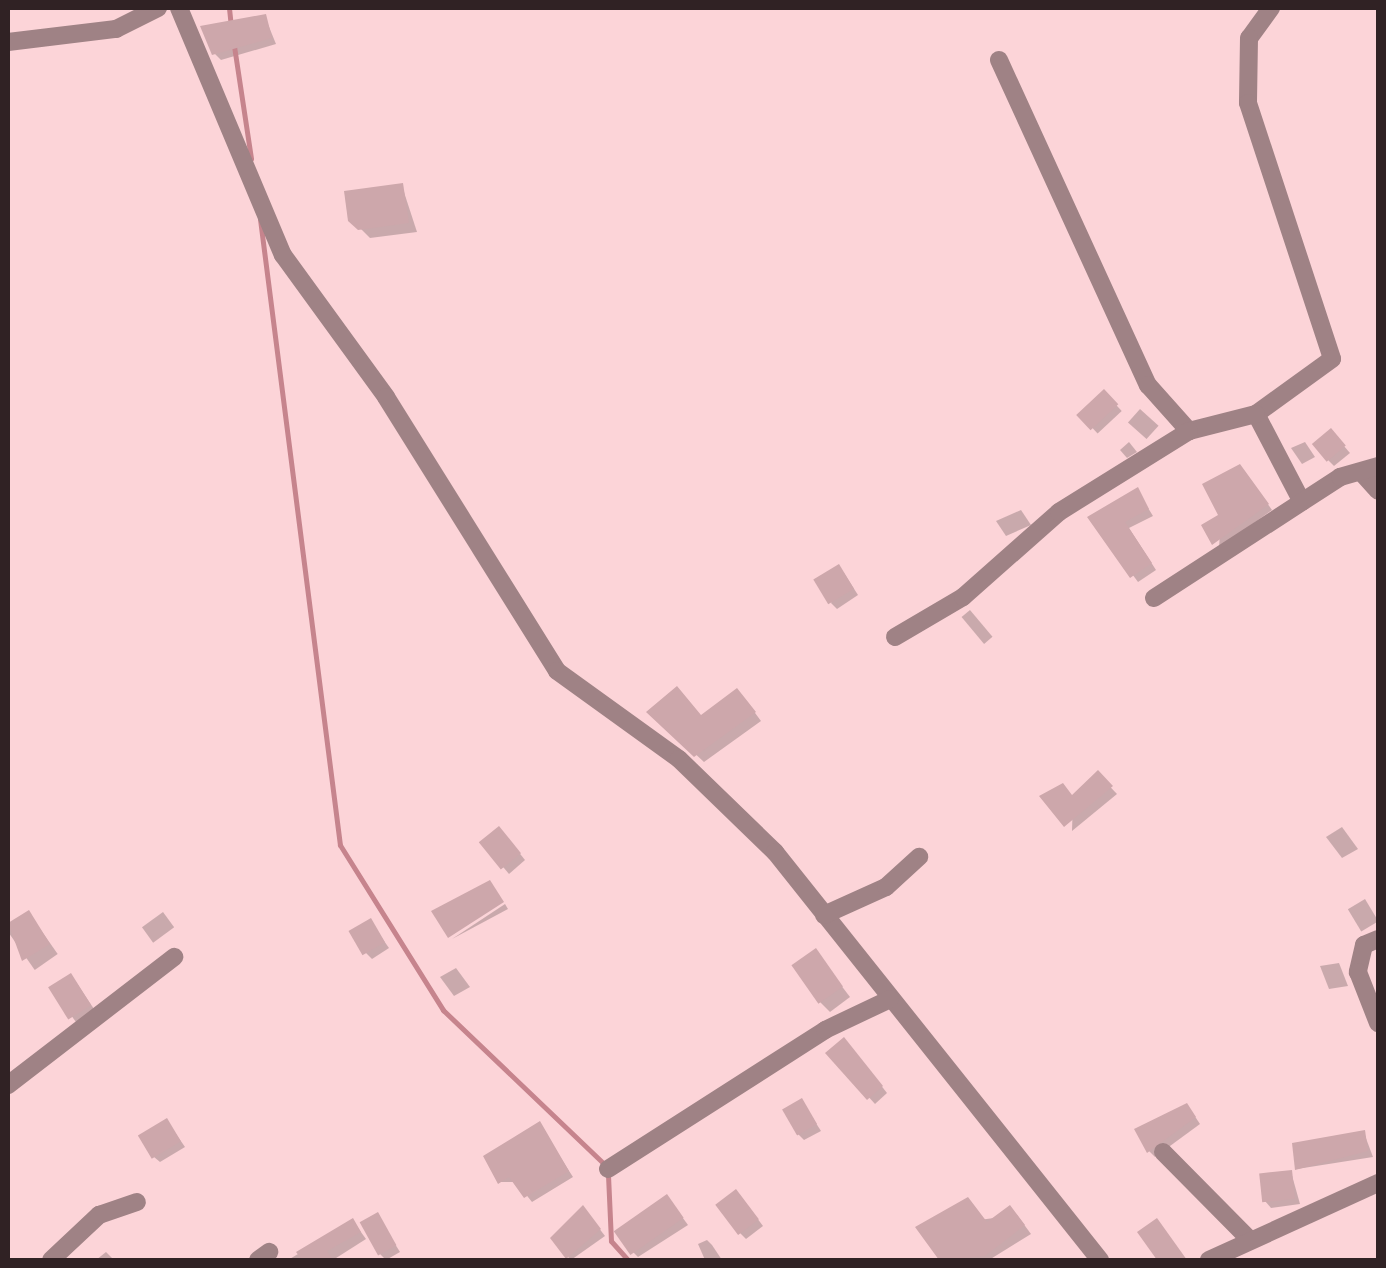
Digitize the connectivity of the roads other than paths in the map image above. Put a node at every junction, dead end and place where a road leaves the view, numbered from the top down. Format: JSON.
{"nodes":[{"id":1,"x":158,"y":8,"type":"edge"},
{"id":2,"x":179,"y":8,"type":"edge"},
{"id":3,"x":1271,"y":8,"type":"edge"},
{"id":4,"x":8,"y":42,"type":"edge"},
{"id":5,"x":999,"y":60,"type":"dead end"},
{"id":6,"x":1256,"y":414,"type":"junction"},
{"id":7,"x":1189,"y":430,"type":"junction"},
{"id":8,"x":1370,"y":469,"type":"edge"},
{"id":9,"x":1378,"y":491,"type":"edge"},
{"id":10,"x":1302,"y":502,"type":"junction"},
{"id":11,"x":1154,"y":598,"type":"dead end"},
{"id":12,"x":896,"y":637,"type":"dead end"},
{"id":13,"x":919,"y":857,"type":"dead end"},
{"id":14,"x":824,"y":915,"type":"junction"},
{"id":15,"x":1378,"y":939,"type":"edge"},
{"id":16,"x":174,"y":957,"type":"dead end"},
{"id":17,"x":890,"y":999,"type":"junction"},
{"id":18,"x":1378,"y":1023,"type":"edge"},
{"id":19,"x":8,"y":1085,"type":"edge"},
{"id":20,"x":1163,"y":1152,"type":"dead end"},
{"id":21,"x":608,"y":1169,"type":"dead end"},
{"id":22,"x":1378,"y":1182,"type":"edge"},
{"id":23,"x":137,"y":1202,"type":"dead end"},
{"id":24,"x":1250,"y":1239,"type":"junction"},
{"id":25,"x":51,"y":1260,"type":"edge"},
{"id":26,"x":1100,"y":1260,"type":"edge"},
{"id":27,"x":1209,"y":1260,"type":"edge"}],
"edges":[{"from":1,"to":4,"type":"street"},
{"from":2,"to":14,"type":"street"},
{"from":3,"to":6,"type":"street"},
{"from":5,"to":7,"type":"street"},
{"from":6,"to":7,"type":"street"},
{"from":6,"to":10,"type":"street"},
{"from":7,"to":12,"type":"street"},
{"from":8,"to":9,"type":"street"},
{"from":8,"to":10,"type":"street"},
{"from":10,"to":11,"type":"street"},
{"from":13,"to":14,"type":"street"},
{"from":14,"to":17,"type":"street"},
{"from":15,"to":18,"type":"street"},
{"from":16,"to":19,"type":"street"},
{"from":17,"to":21,"type":"street"},
{"from":17,"to":26,"type":"street"},
{"from":20,"to":24,"type":"street"},
{"from":22,"to":24,"type":"street"},
{"from":23,"to":25,"type":"street"},
{"from":24,"to":27,"type":"street"}]}
